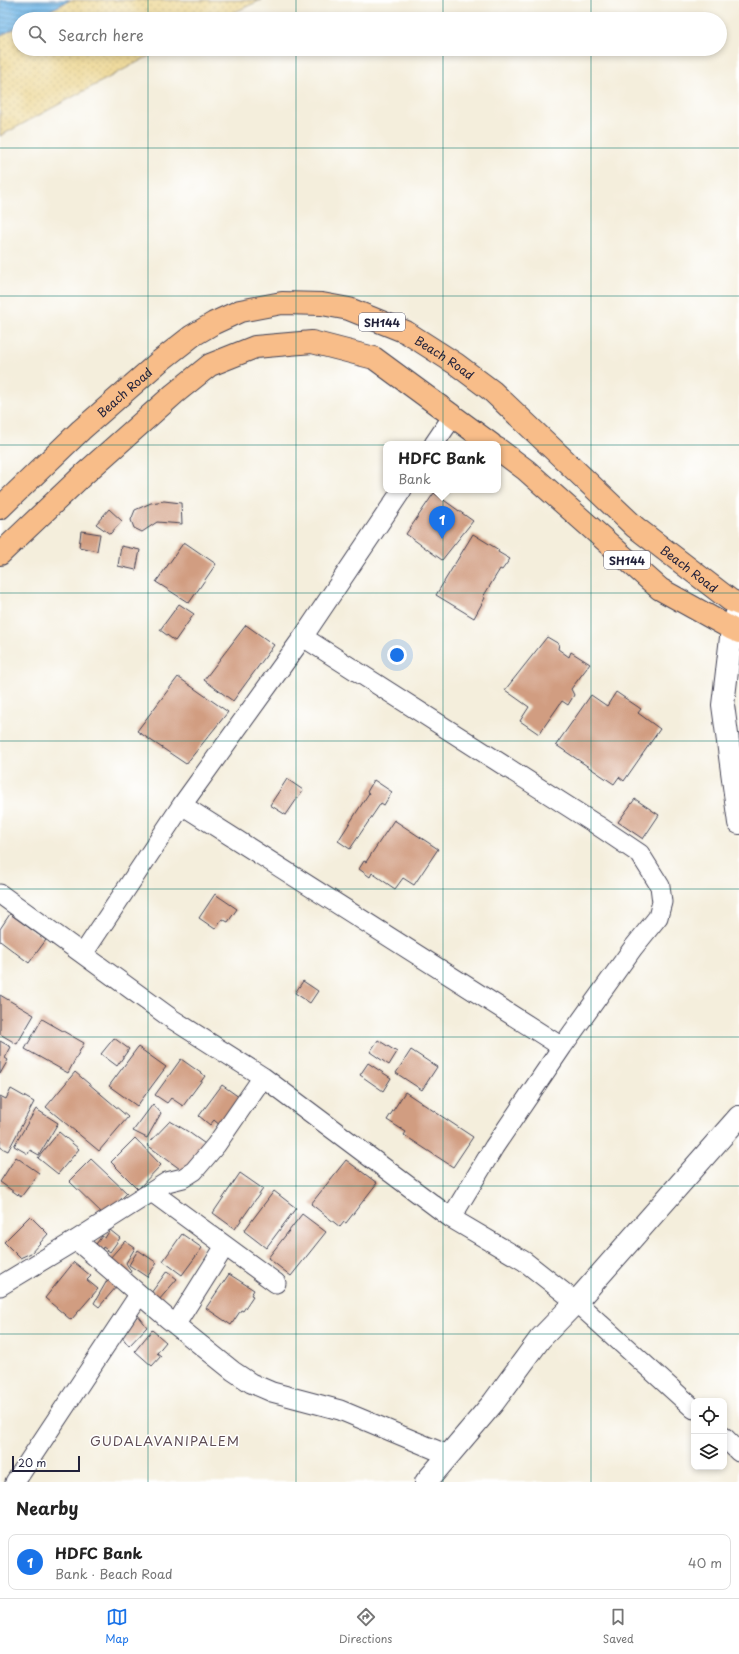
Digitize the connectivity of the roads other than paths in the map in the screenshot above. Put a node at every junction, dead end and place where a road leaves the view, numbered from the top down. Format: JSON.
{"nodes":[{"id":1,"x":453,"y":416,"type":"junction"},
{"id":2,"x":436,"y":441,"type":"edge"},
{"id":3,"x":487,"y":441,"type":"edge"},
{"id":4,"x":501,"y":451,"type":"edge"},
{"id":5,"x":400,"y":493,"type":"edge"},
{"id":6,"x":0,"y":508,"type":"edge"},
{"id":7,"x":0,"y":554,"type":"edge"},
{"id":8,"x":739,"y":604,"type":"edge"},
{"id":9,"x":739,"y":607,"type":"edge"},
{"id":10,"x":736,"y":630,"type":"edge"},
{"id":11,"x":303,"y":637,"type":"junction"},
{"id":12,"x":182,"y":804,"type":"junction"},
{"id":13,"x":739,"y":823,"type":"edge"},
{"id":14,"x":0,"y":894,"type":"edge"},
{"id":15,"x":83,"y":954,"type":"junction"},
{"id":16,"x":562,"y":1047,"type":"junction"},
{"id":17,"x":264,"y":1077,"type":"junction"},
{"id":18,"x":739,"y":1117,"type":"edge"},
{"id":19,"x":152,"y":1192,"type":"junction"},
{"id":20,"x":451,"y":1218,"type":"junction"},
{"id":21,"x":76,"y":1240,"type":"junction"},
{"id":22,"x":225,"y":1246,"type":"junction"},
{"id":23,"x":276,"y":1283,"type":"dead end"},
{"id":24,"x":0,"y":1286,"type":"edge"},
{"id":25,"x":140,"y":1295,"type":"junction"},
{"id":26,"x":576,"y":1302,"type":"junction"},
{"id":27,"x":176,"y":1324,"type":"junction"},
{"id":28,"x":691,"y":1406,"type":"edge"},
{"id":29,"x":727,"y":1440,"type":"edge"},
{"id":30,"x":739,"y":1452,"type":"edge"},
{"id":31,"x":448,"y":1455,"type":"junction"},
{"id":32,"x":431,"y":1480,"type":"edge"},
{"id":33,"x":15,"y":1482,"type":"edge"}],
"edges":[{"from":1,"to":2,"type":"street"},
{"from":1,"to":3,"type":"main road"},
{"from":1,"to":7,"type":"main road"},
{"from":4,"to":10,"type":"main road","number":"SH144"},
{"from":5,"to":11,"type":"street"},
{"from":6,"to":8,"type":"main road","name":"Beach Road","number":"SH144"},
{"from":9,"to":10,"type":"street"},
{"from":10,"to":13,"type":"street"},
{"from":11,"to":12,"type":"street"},
{"from":11,"to":16,"type":"street"},
{"from":12,"to":15,"type":"street"},
{"from":12,"to":16,"type":"street"},
{"from":14,"to":15,"type":"street"},
{"from":15,"to":17,"type":"street"},
{"from":16,"to":20,"type":"street"},
{"from":17,"to":19,"type":"street"},
{"from":17,"to":20,"type":"street"},
{"from":18,"to":26,"type":"street"},
{"from":19,"to":21,"type":"street"},
{"from":19,"to":22,"type":"street"},
{"from":20,"to":26,"type":"street"},
{"from":21,"to":24,"type":"street"},
{"from":21,"to":25,"type":"street"},
{"from":22,"to":23,"type":"street"},
{"from":22,"to":27,"type":"street"},
{"from":25,"to":27,"type":"street"},
{"from":25,"to":33,"type":"street"},
{"from":26,"to":28,"type":"street"},
{"from":26,"to":31,"type":"street"},
{"from":27,"to":31,"type":"street"},
{"from":29,"to":30,"type":"street"},
{"from":31,"to":32,"type":"street"}]}
